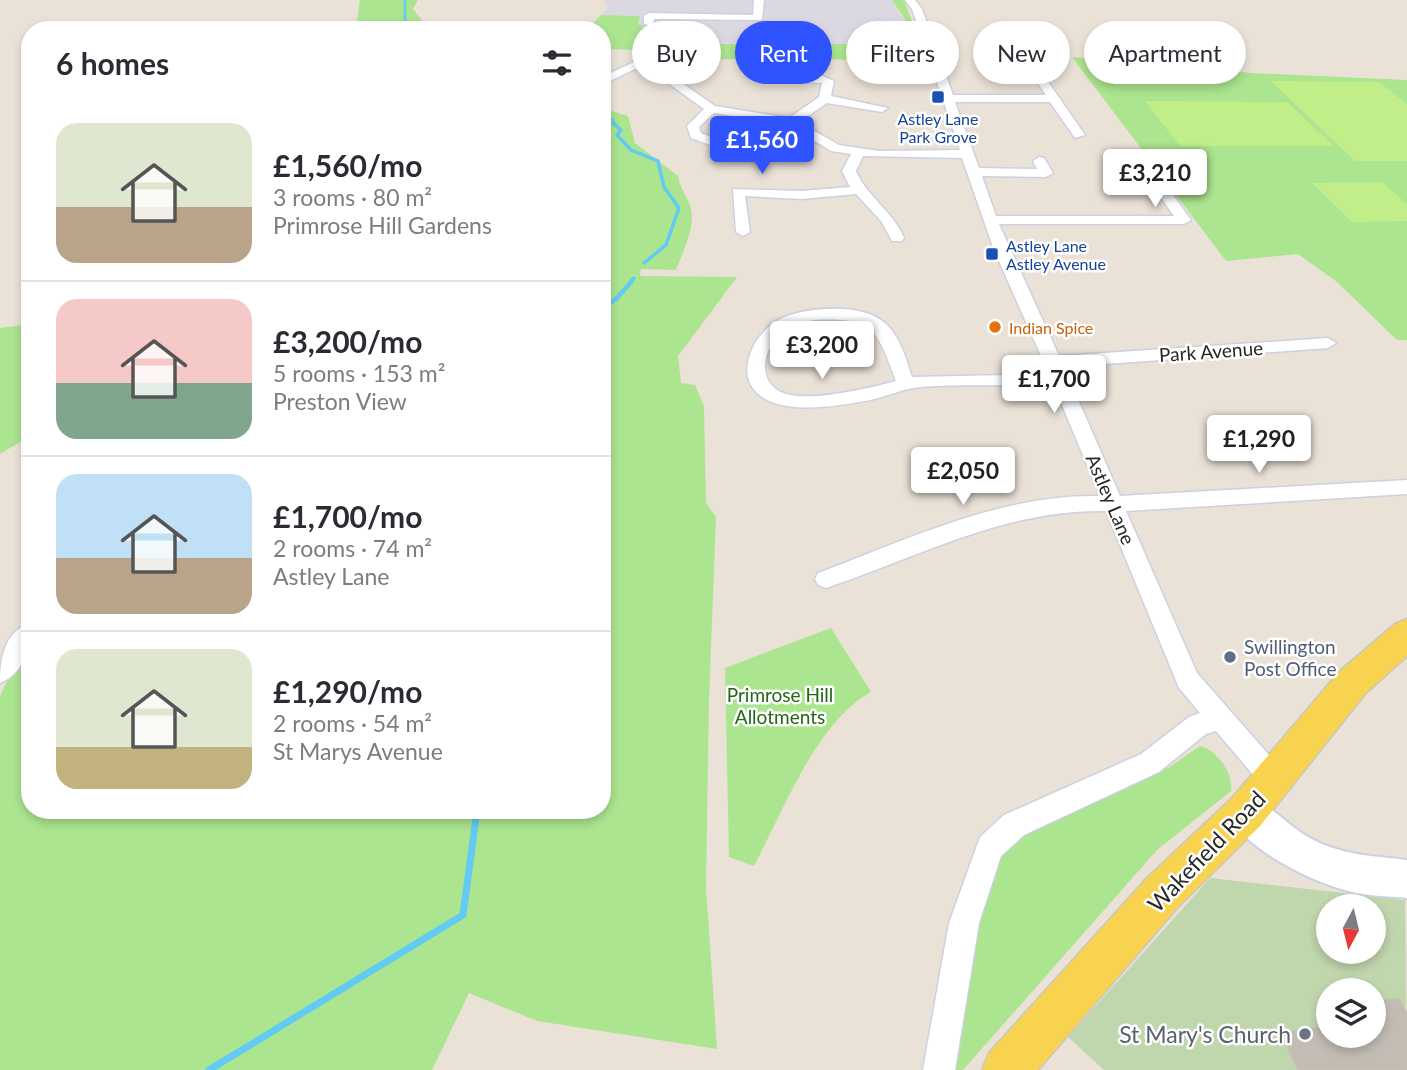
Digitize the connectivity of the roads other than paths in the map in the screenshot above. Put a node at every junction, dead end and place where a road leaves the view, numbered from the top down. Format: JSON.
{"nodes":[{"id":1,"x":759,"y":0,"type":"edge"},
{"id":2,"x":910,"y":0,"type":"edge"},
{"id":3,"x":649,"y":21,"type":"edge"},
{"id":4,"x":611,"y":77,"type":"edge"},
{"id":5,"x":841,"y":77,"type":"dead end"},
{"id":6,"x":832,"y":78,"type":"edge"},
{"id":7,"x":826,"y":84,"type":"edge"},
{"id":8,"x":1044,"y":84,"type":"edge"},
{"id":9,"x":1053,"y":98,"type":"junction"},
{"id":10,"x":825,"y":99,"type":"junction"},
{"id":11,"x":947,"y":99,"type":"junction"},
{"id":12,"x":882,"y":108,"type":"dead end"},
{"id":13,"x":711,"y":109,"type":"junction"},
{"id":14,"x":791,"y":122,"type":"junction"},
{"id":15,"x":1079,"y":135,"type":"dead end"},
{"id":16,"x":759,"y":147,"type":"dead end"},
{"id":17,"x":858,"y":154,"type":"junction"},
{"id":18,"x":967,"y":154,"type":"junction"},
{"id":19,"x":1039,"y":161,"type":"dead end"},
{"id":20,"x":973,"y":172,"type":"junction"},
{"id":21,"x":1153,"y":177,"type":"dead end"},
{"id":22,"x":857,"y":190,"type":"junction"},
{"id":23,"x":990,"y":220,"type":"junction"},
{"id":24,"x":743,"y":232,"type":"dead end"},
{"id":25,"x":897,"y":238,"type":"dead end"},
{"id":26,"x":1328,"y":343,"type":"dead end"},
{"id":27,"x":1053,"y":362,"type":"junction"},
{"id":28,"x":1060,"y":380,"type":"junction"},
{"id":29,"x":906,"y":383,"type":"junction"},
{"id":30,"x":1407,"y":487,"type":"edge"},
{"id":31,"x":1113,"y":504,"type":"junction"},
{"id":32,"x":826,"y":579,"type":"dead end"},
{"id":33,"x":1407,"y":634,"type":"edge"},
{"id":34,"x":21,"y":645,"type":"edge"},
{"id":35,"x":0,"y":672,"type":"edge"},
{"id":36,"x":1219,"y":718,"type":"junction"},
{"id":37,"x":1260,"y":796,"type":"junction"},
{"id":38,"x":1407,"y":879,"type":"edge"},
{"id":39,"x":939,"y":1070,"type":"edge"},
{"id":40,"x":1006,"y":1070,"type":"edge"}],
"edges":[{"from":1,"to":3,"type":"street"},
{"from":2,"to":11,"type":"street","name":"Astley Lane"},
{"from":4,"to":13,"type":"street"},
{"from":5,"to":6,"type":"street"},
{"from":7,"to":10,"type":"street"},
{"from":8,"to":9,"type":"street"},
{"from":9,"to":11,"type":"street"},
{"from":9,"to":15,"type":"street"},
{"from":10,"to":12,"type":"street"},
{"from":10,"to":14,"type":"street"},
{"from":11,"to":18,"type":"street","name":"Astley Lane"},
{"from":13,"to":14,"type":"street"},
{"from":13,"to":16,"type":"street"},
{"from":14,"to":17,"type":"street"},
{"from":17,"to":18,"type":"street"},
{"from":17,"to":22,"type":"street"},
{"from":18,"to":20,"type":"street","name":"Astley Lane"},
{"from":19,"to":20,"type":"street"},
{"from":20,"to":23,"type":"street","name":"Astley Lane"},
{"from":21,"to":23,"type":"street"},
{"from":22,"to":24,"type":"street"},
{"from":22,"to":25,"type":"street"},
{"from":23,"to":27,"type":"street","name":"Astley Lane"},
{"from":26,"to":27,"type":"street","name":"Park Avenue"},
{"from":27,"to":28,"type":"street","name":"Astley Lane"},
{"from":28,"to":29,"type":"street"},
{"from":28,"to":31,"type":"street","name":"Astley Lane"},
{"from":29,"to":29,"type":"street"},
{"from":30,"to":31,"type":"street"},
{"from":31,"to":32,"type":"street"},
{"from":31,"to":36,"type":"street","name":"Astley Lane"},
{"from":33,"to":37,"type":"main road","name":"Wakefield Road"},
{"from":34,"to":35,"type":"street"},
{"from":36,"to":37,"type":"street","name":"Astley Lane"},
{"from":36,"to":39,"type":"street"},
{"from":37,"to":38,"type":"street"},
{"from":37,"to":40,"type":"main road","name":"Wakefield Road"}]}
